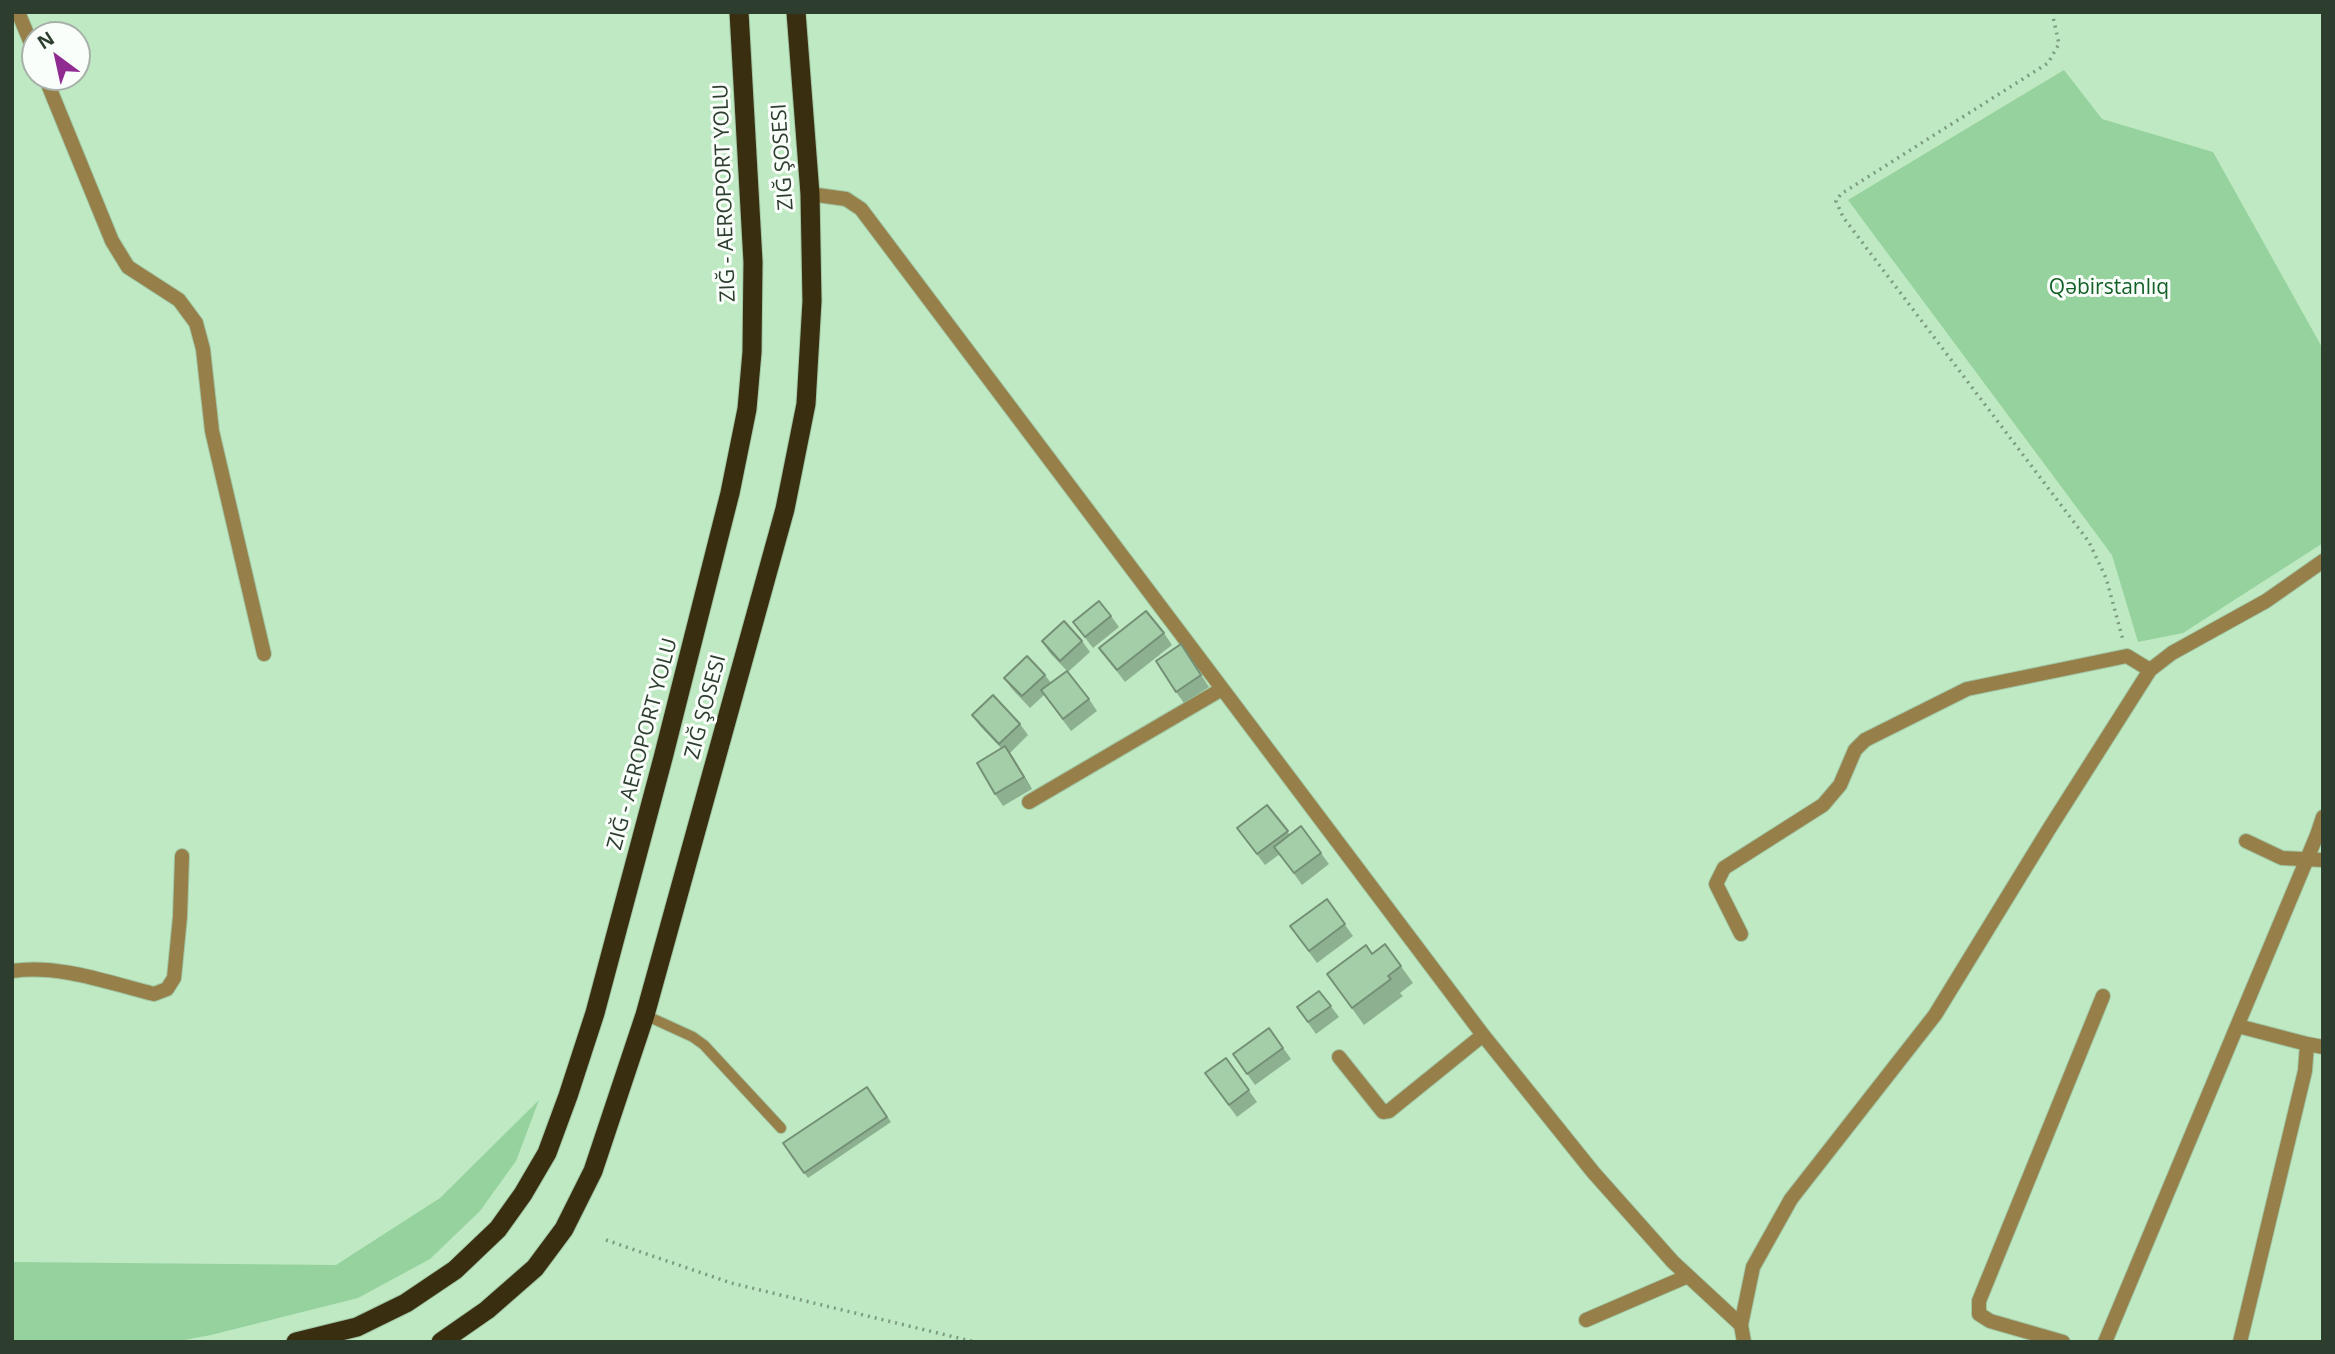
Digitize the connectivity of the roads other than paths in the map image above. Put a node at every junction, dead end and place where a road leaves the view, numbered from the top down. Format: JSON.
{"nodes":[{"id":1,"x":739,"y":12,"type":"edge"},
{"id":2,"x":796,"y":12,"type":"edge"},
{"id":3,"x":51,"y":91,"type":"edge"},
{"id":4,"x":810,"y":194,"type":"junction"},
{"id":5,"x":2323,"y":561,"type":"edge"},
{"id":6,"x":264,"y":654,"type":"dead end"},
{"id":7,"x":2150,"y":670,"type":"junction"},
{"id":8,"x":1222,"y":689,"type":"junction"},
{"id":9,"x":1029,"y":802,"type":"dead end"},
{"id":10,"x":2323,"y":817,"type":"edge"},
{"id":11,"x":2246,"y":841,"type":"dead end"},
{"id":12,"x":182,"y":856,"type":"dead end"},
{"id":13,"x":2307,"y":859,"type":"junction"},
{"id":14,"x":2323,"y":860,"type":"edge"},
{"id":15,"x":1741,"y":934,"type":"dead end"},
{"id":16,"x":12,"y":971,"type":"edge"},
{"id":17,"x":2103,"y":996,"type":"dead end"},
{"id":18,"x":645,"y":1015,"type":"junction"},
{"id":19,"x":2238,"y":1026,"type":"junction"},
{"id":20,"x":1483,"y":1035,"type":"junction"},
{"id":21,"x":2307,"y":1044,"type":"junction"},
{"id":22,"x":2323,"y":1047,"type":"edge"},
{"id":23,"x":1339,"y":1056,"type":"dead end"},
{"id":24,"x":781,"y":1128,"type":"dead end"},
{"id":25,"x":1688,"y":1276,"type":"junction"},
{"id":26,"x":1586,"y":1320,"type":"dead end"},
{"id":27,"x":1741,"y":1325,"type":"junction"},
{"id":28,"x":296,"y":1342,"type":"edge"},
{"id":29,"x":441,"y":1342,"type":"edge"},
{"id":30,"x":1744,"y":1342,"type":"edge"},
{"id":31,"x":2063,"y":1342,"type":"edge"},
{"id":32,"x":2105,"y":1342,"type":"edge"},
{"id":33,"x":2240,"y":1342,"type":"edge"}],
"edges":[{"from":1,"to":28,"type":"highway"},
{"from":2,"to":4,"type":"highway"},
{"from":3,"to":6,"type":"street"},
{"from":4,"to":8,"type":"street"},
{"from":4,"to":18,"type":"highway"},
{"from":5,"to":7,"type":"street"},
{"from":7,"to":15,"type":"street"},
{"from":7,"to":27,"type":"street"},
{"from":8,"to":9,"type":"street"},
{"from":8,"to":20,"type":"street"},
{"from":10,"to":13,"type":"street"},
{"from":11,"to":13,"type":"street"},
{"from":12,"to":16,"type":"street"},
{"from":13,"to":14,"type":"street"},
{"from":13,"to":19,"type":"street"},
{"from":17,"to":31,"type":"street"},
{"from":18,"to":24,"type":"lane"},
{"from":18,"to":29,"type":"highway"},
{"from":19,"to":21,"type":"street"},
{"from":19,"to":32,"type":"street"},
{"from":20,"to":23,"type":"street"},
{"from":20,"to":25,"type":"street"},
{"from":21,"to":22,"type":"street"},
{"from":21,"to":33,"type":"street"},
{"from":25,"to":26,"type":"street"},
{"from":25,"to":27,"type":"street"},
{"from":27,"to":30,"type":"street"}]}
